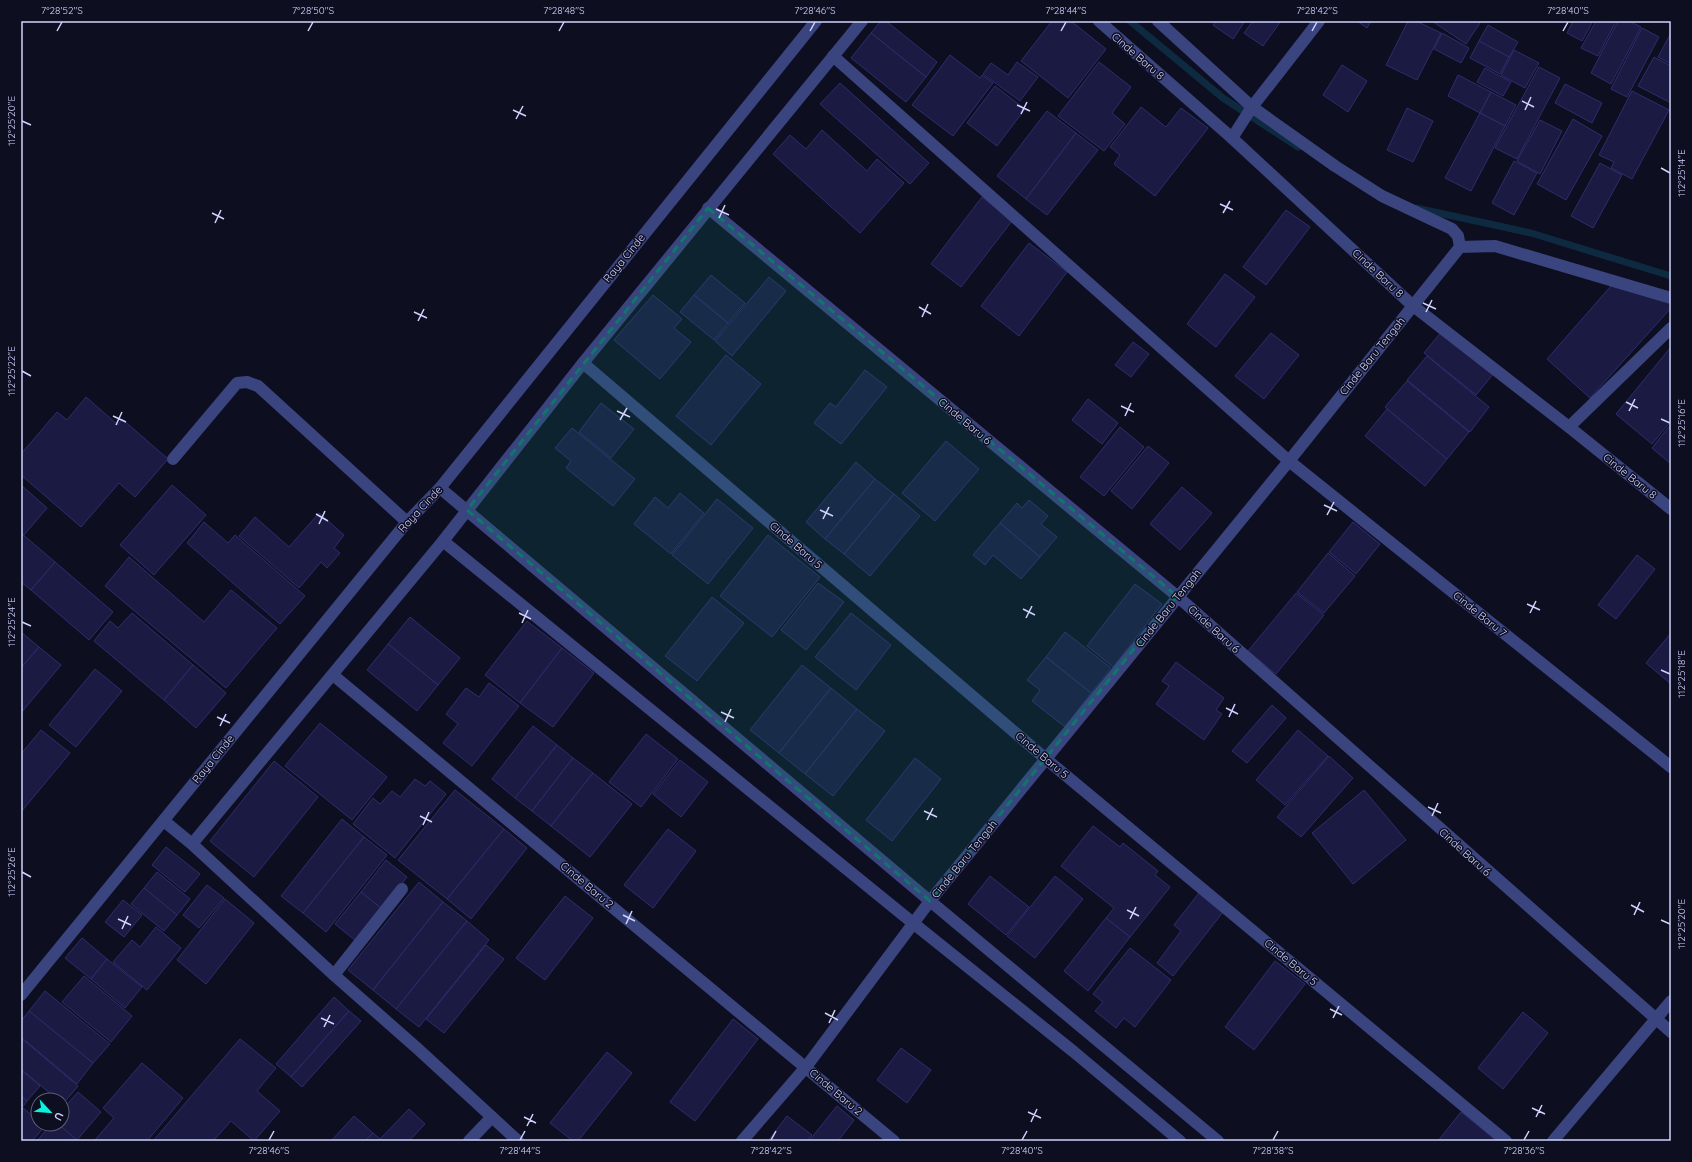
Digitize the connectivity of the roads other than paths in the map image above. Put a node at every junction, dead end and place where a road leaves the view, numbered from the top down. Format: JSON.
{"nodes":[{"id":1,"x":816,"y":21,"type":"edge"},
{"id":2,"x":862,"y":21,"type":"edge"},
{"id":3,"x":1098,"y":21,"type":"edge"},
{"id":4,"x":1158,"y":21,"type":"edge"},
{"id":5,"x":1319,"y":21,"type":"edge"},
{"id":6,"x":833,"y":56,"type":"junction"},
{"id":7,"x":1250,"y":109,"type":"junction"},
{"id":8,"x":1232,"y":138,"type":"junction"},
{"id":9,"x":708,"y":208,"type":"junction"},
{"id":10,"x":1460,"y":247,"type":"junction"},
{"id":11,"x":1671,"y":298,"type":"edge"},
{"id":12,"x":1412,"y":305,"type":"junction"},
{"id":13,"x":1671,"y":328,"type":"edge"},
{"id":14,"x":583,"y":363,"type":"junction"},
{"id":15,"x":1570,"y":427,"type":"junction"},
{"id":16,"x":173,"y":459,"type":"dead end"},
{"id":17,"x":1289,"y":460,"type":"junction"},
{"id":18,"x":443,"y":490,"type":"junction"},
{"id":19,"x":465,"y":509,"type":"junction"},
{"id":20,"x":1671,"y":510,"type":"edge"},
{"id":21,"x":407,"y":522,"type":"junction"},
{"id":22,"x":443,"y":541,"type":"junction"},
{"id":23,"x":1177,"y":596,"type":"junction"},
{"id":24,"x":334,"y":675,"type":"junction"},
{"id":25,"x":1046,"y":759,"type":"junction"},
{"id":26,"x":1671,"y":767,"type":"edge"},
{"id":27,"x":164,"y":821,"type":"junction"},
{"id":28,"x":192,"y":844,"type":"junction"},
{"id":29,"x":402,"y":889,"type":"dead end"},
{"id":30,"x":930,"y":901,"type":"junction"},
{"id":31,"x":913,"y":923,"type":"junction"},
{"id":32,"x":334,"y":975,"type":"junction"},
{"id":33,"x":21,"y":995,"type":"edge"},
{"id":34,"x":1671,"y":1001,"type":"edge"},
{"id":35,"x":1656,"y":1020,"type":"junction"},
{"id":36,"x":1671,"y":1032,"type":"edge"},
{"id":37,"x":806,"y":1067,"type":"junction"},
{"id":38,"x":492,"y":1118,"type":"junction"},
{"id":39,"x":470,"y":1141,"type":"edge"},
{"id":40,"x":518,"y":1141,"type":"edge"},
{"id":41,"x":742,"y":1141,"type":"edge"},
{"id":42,"x":894,"y":1141,"type":"edge"},
{"id":43,"x":1180,"y":1141,"type":"edge"},
{"id":44,"x":1218,"y":1141,"type":"edge"},
{"id":45,"x":1506,"y":1141,"type":"edge"},
{"id":46,"x":1553,"y":1141,"type":"edge"}],
"edges":[{"from":1,"to":18,"type":"street","name":"Raya Cinde"},
{"from":2,"to":6,"type":"street"},
{"from":3,"to":8,"type":"street","name":"Cinde Baru 8"},
{"from":4,"to":7,"type":"street"},
{"from":5,"to":7,"type":"street"},
{"from":6,"to":9,"type":"street"},
{"from":6,"to":17,"type":"street","name":"Cinde Baru 7"},
{"from":7,"to":8,"type":"street"},
{"from":7,"to":10,"type":"street"},
{"from":8,"to":12,"type":"street","name":"Cinde Baru 8"},
{"from":9,"to":14,"type":"street"},
{"from":9,"to":23,"type":"street","name":"Cinde Baru 6"},
{"from":10,"to":11,"type":"street"},
{"from":10,"to":12,"type":"street","name":"Cinde Baru Tengah"},
{"from":12,"to":15,"type":"street","name":"Cinde Baru 8"},
{"from":12,"to":17,"type":"street","name":"Cinde Baru Tengah"},
{"from":13,"to":15,"type":"street"},
{"from":14,"to":19,"type":"street"},
{"from":14,"to":25,"type":"street","name":"Cinde Baru 5"},
{"from":15,"to":20,"type":"street","name":"Cinde Baru 8"},
{"from":16,"to":21,"type":"street"},
{"from":17,"to":23,"type":"street","name":"Cinde Baru Tengah"},
{"from":17,"to":26,"type":"street","name":"Cinde Baru 7"},
{"from":18,"to":19,"type":"street"},
{"from":18,"to":21,"type":"street","name":"Raya Cinde"},
{"from":19,"to":22,"type":"street"},
{"from":19,"to":30,"type":"street"},
{"from":21,"to":27,"type":"street","name":"Raya Cinde"},
{"from":22,"to":24,"type":"street"},
{"from":22,"to":31,"type":"street"},
{"from":23,"to":25,"type":"street","name":"Cinde Baru Tengah"},
{"from":23,"to":35,"type":"street","name":"Cinde Baru 6"},
{"from":24,"to":28,"type":"street"},
{"from":24,"to":37,"type":"street","name":"Cinde Baru 2"},
{"from":25,"to":30,"type":"street","name":"Cinde Baru Tengah"},
{"from":25,"to":45,"type":"street","name":"Cinde Baru 5"},
{"from":27,"to":28,"type":"street"},
{"from":27,"to":33,"type":"street","name":"Raya Cinde"},
{"from":28,"to":32,"type":"street"},
{"from":29,"to":32,"type":"street"},
{"from":30,"to":31,"type":"street","name":"Cinde Baru Tengah"},
{"from":30,"to":44,"type":"street"},
{"from":31,"to":37,"type":"street","name":"Cinde Baru Tengah"},
{"from":31,"to":43,"type":"street"},
{"from":32,"to":38,"type":"street"},
{"from":34,"to":35,"type":"street"},
{"from":35,"to":36,"type":"street","name":"Cinde Baru 6"},
{"from":35,"to":46,"type":"street"},
{"from":37,"to":41,"type":"street","name":"Cinde Baru Tengah"},
{"from":37,"to":42,"type":"street","name":"Cinde Baru 2"},
{"from":38,"to":39,"type":"street"},
{"from":38,"to":40,"type":"street"}]}
